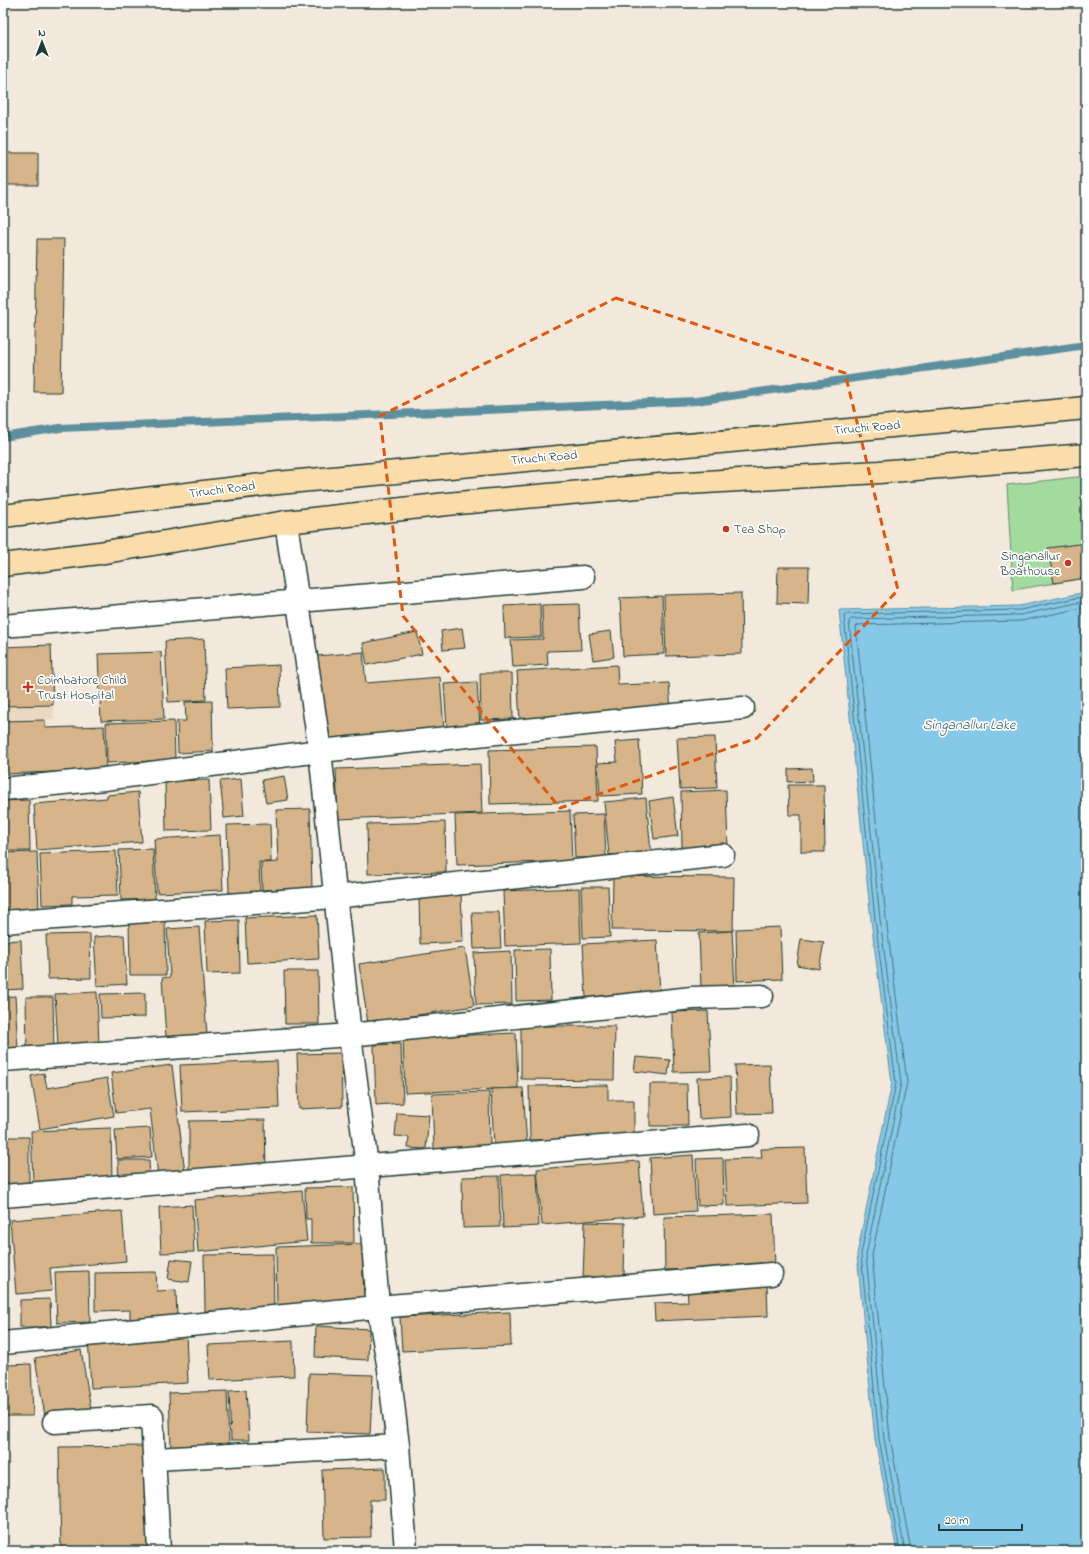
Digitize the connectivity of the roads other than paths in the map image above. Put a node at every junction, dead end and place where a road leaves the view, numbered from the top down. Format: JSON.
{"nodes":[{"id":1,"x":1086,"y":408,"type":"edge"},
{"id":2,"x":1086,"y":455,"type":"edge"},
{"id":3,"x":3,"y":516,"type":"edge"},
{"id":4,"x":286,"y":522,"type":"junction"},
{"id":5,"x":3,"y":566,"type":"edge"},
{"id":6,"x":583,"y":577,"type":"dead end"},
{"id":7,"x":298,"y":601,"type":"junction"},
{"id":8,"x":3,"y":626,"type":"edge"},
{"id":9,"x":743,"y":708,"type":"dead end"},
{"id":10,"x":320,"y":751,"type":"junction"},
{"id":11,"x":3,"y":789,"type":"edge"},
{"id":12,"x":723,"y":855,"type":"dead end"},
{"id":13,"x":334,"y":897,"type":"junction"},
{"id":14,"x":3,"y":922,"type":"edge"},
{"id":15,"x":762,"y":996,"type":"dead end"},
{"id":16,"x":350,"y":1035,"type":"junction"},
{"id":17,"x":3,"y":1060,"type":"edge"},
{"id":18,"x":748,"y":1135,"type":"dead end"},
{"id":19,"x":368,"y":1166,"type":"junction"},
{"id":20,"x":3,"y":1196,"type":"edge"},
{"id":21,"x":771,"y":1274,"type":"dead end"},
{"id":22,"x":378,"y":1307,"type":"junction"},
{"id":23,"x":3,"y":1343,"type":"edge"},
{"id":24,"x":54,"y":1422,"type":"dead end"},
{"id":25,"x":398,"y":1446,"type":"junction"},
{"id":26,"x":155,"y":1459,"type":"junction"},
{"id":27,"x":159,"y":1551,"type":"edge"},
{"id":28,"x":406,"y":1551,"type":"edge"}],
"edges":[{"from":1,"to":3,"type":"highway","name":"Tiruchi Road"},
{"from":2,"to":4,"type":"highway"},
{"from":4,"to":5,"type":"highway"},
{"from":4,"to":7,"type":"street"},
{"from":6,"to":7,"type":"street"},
{"from":7,"to":8,"type":"street"},
{"from":7,"to":10,"type":"street"},
{"from":9,"to":10,"type":"street"},
{"from":10,"to":11,"type":"street"},
{"from":10,"to":13,"type":"street"},
{"from":12,"to":13,"type":"street"},
{"from":13,"to":14,"type":"street"},
{"from":13,"to":16,"type":"street"},
{"from":15,"to":16,"type":"street"},
{"from":16,"to":17,"type":"street"},
{"from":16,"to":19,"type":"street"},
{"from":18,"to":19,"type":"street"},
{"from":19,"to":20,"type":"street"},
{"from":19,"to":22,"type":"street"},
{"from":21,"to":22,"type":"street"},
{"from":22,"to":23,"type":"street"},
{"from":22,"to":25,"type":"street"},
{"from":24,"to":26,"type":"street"},
{"from":25,"to":26,"type":"street"},
{"from":25,"to":28,"type":"street"},
{"from":26,"to":27,"type":"street"}]}
